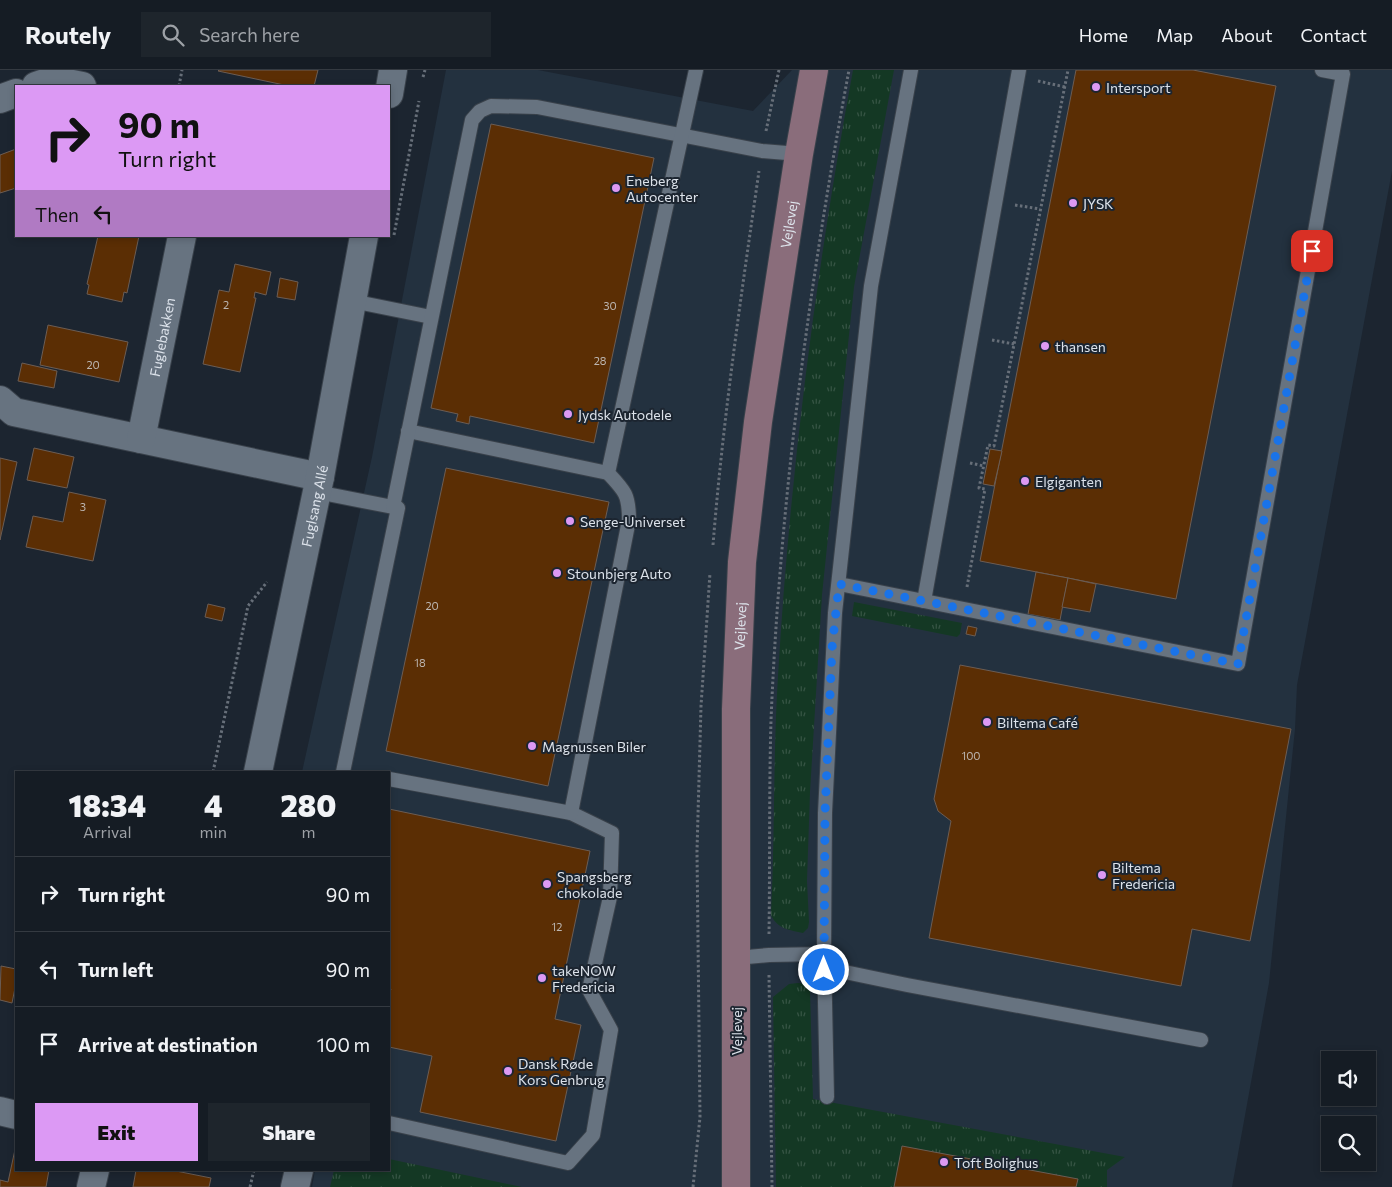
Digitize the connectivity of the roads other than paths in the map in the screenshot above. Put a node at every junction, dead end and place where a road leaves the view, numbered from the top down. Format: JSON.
{"nodes":[{"id":1,"x":393,"y":70,"type":"edge"},
{"id":2,"x":696,"y":70,"type":"edge"},
{"id":3,"x":814,"y":70,"type":"edge"},
{"id":4,"x":911,"y":70,"type":"edge"},
{"id":5,"x":1019,"y":70,"type":"edge"},
{"id":6,"x":1322,"y":70,"type":"edge"},
{"id":7,"x":39,"y":85,"type":"edge"},
{"id":8,"x":77,"y":85,"type":"edge"},
{"id":9,"x":390,"y":88,"type":"edge"},
{"id":10,"x":15,"y":93,"type":"edge"},
{"id":11,"x":0,"y":99,"type":"edge"},
{"id":12,"x":682,"y":135,"type":"junction"},
{"id":13,"x":799,"y":154,"type":"junction"},
{"id":14,"x":182,"y":237,"type":"edge"},
{"id":15,"x":364,"y":237,"type":"edge"},
{"id":16,"x":352,"y":301,"type":"junction"},
{"id":17,"x":431,"y":317,"type":"junction"},
{"id":18,"x":0,"y":400,"type":"edge"},
{"id":19,"x":408,"y":432,"type":"junction"},
{"id":20,"x":141,"y":439,"type":"junction"},
{"id":21,"x":608,"y":473,"type":"junction"},
{"id":22,"x":318,"y":484,"type":"junction"},
{"id":23,"x":393,"y":507,"type":"junction"},
{"id":24,"x":839,"y":584,"type":"junction"},
{"id":25,"x":924,"y":601,"type":"junction"},
{"id":26,"x":258,"y":771,"type":"edge"},
{"id":27,"x":347,"y":771,"type":"edge"},
{"id":28,"x":390,"y":779,"type":"edge"},
{"id":29,"x":571,"y":813,"type":"junction"},
{"id":30,"x":824,"y":954,"type":"junction"},
{"id":31,"x":736,"y":958,"type":"junction"},
{"id":32,"x":824,"y":970,"type":"junction"},
{"id":33,"x":1201,"y":1040,"type":"dead end"},
{"id":34,"x":827,"y":1097,"type":"dead end"},
{"id":35,"x":0,"y":1112,"type":"edge"},
{"id":36,"x":15,"y":1115,"type":"edge"},
{"id":37,"x":390,"y":1123,"type":"edge"},
{"id":38,"x":95,"y":1171,"type":"edge"},
{"id":39,"x":299,"y":1171,"type":"edge"},
{"id":40,"x":91,"y":1187,"type":"edge"},
{"id":41,"x":295,"y":1187,"type":"edge"},
{"id":42,"x":736,"y":1187,"type":"edge"}],
"edges":[{"from":1,"to":9,"type":"street"},
{"from":2,"to":12,"type":"lane"},
{"from":3,"to":13,"type":"street","name":"Vejlevej"},
{"from":4,"to":24,"type":"lane"},
{"from":5,"to":25,"type":"lane"},
{"from":6,"to":25,"type":"lane"},
{"from":7,"to":8,"type":"street"},
{"from":10,"to":11,"type":"street"},
{"from":12,"to":13,"type":"lane"},
{"from":12,"to":17,"type":"lane"},
{"from":12,"to":21,"type":"lane"},
{"from":13,"to":31,"type":"street","name":"Vejlevej"},
{"from":14,"to":20,"type":"street","name":"Fuglebakken"},
{"from":15,"to":16,"type":"street","name":"Fuglsang Allé"},
{"from":16,"to":17,"type":"lane"},
{"from":16,"to":22,"type":"street","name":"Fuglsang Allé"},
{"from":17,"to":19,"type":"lane"},
{"from":18,"to":20,"type":"street"},
{"from":19,"to":21,"type":"lane"},
{"from":19,"to":23,"type":"lane"},
{"from":20,"to":22,"type":"street"},
{"from":21,"to":29,"type":"lane"},
{"from":22,"to":23,"type":"lane"},
{"from":22,"to":26,"type":"street","name":"Fuglsang Allé"},
{"from":23,"to":27,"type":"lane"},
{"from":24,"to":25,"type":"lane"},
{"from":24,"to":30,"type":"lane"},
{"from":28,"to":29,"type":"lane"},
{"from":29,"to":37,"type":"lane"},
{"from":30,"to":31,"type":"lane"},
{"from":30,"to":32,"type":"lane"},
{"from":31,"to":42,"type":"street","name":"Vejlevej"},
{"from":32,"to":33,"type":"lane"},
{"from":32,"to":34,"type":"lane"},
{"from":35,"to":36,"type":"street"},
{"from":38,"to":40,"type":"street"},
{"from":39,"to":41,"type":"street"}]}
